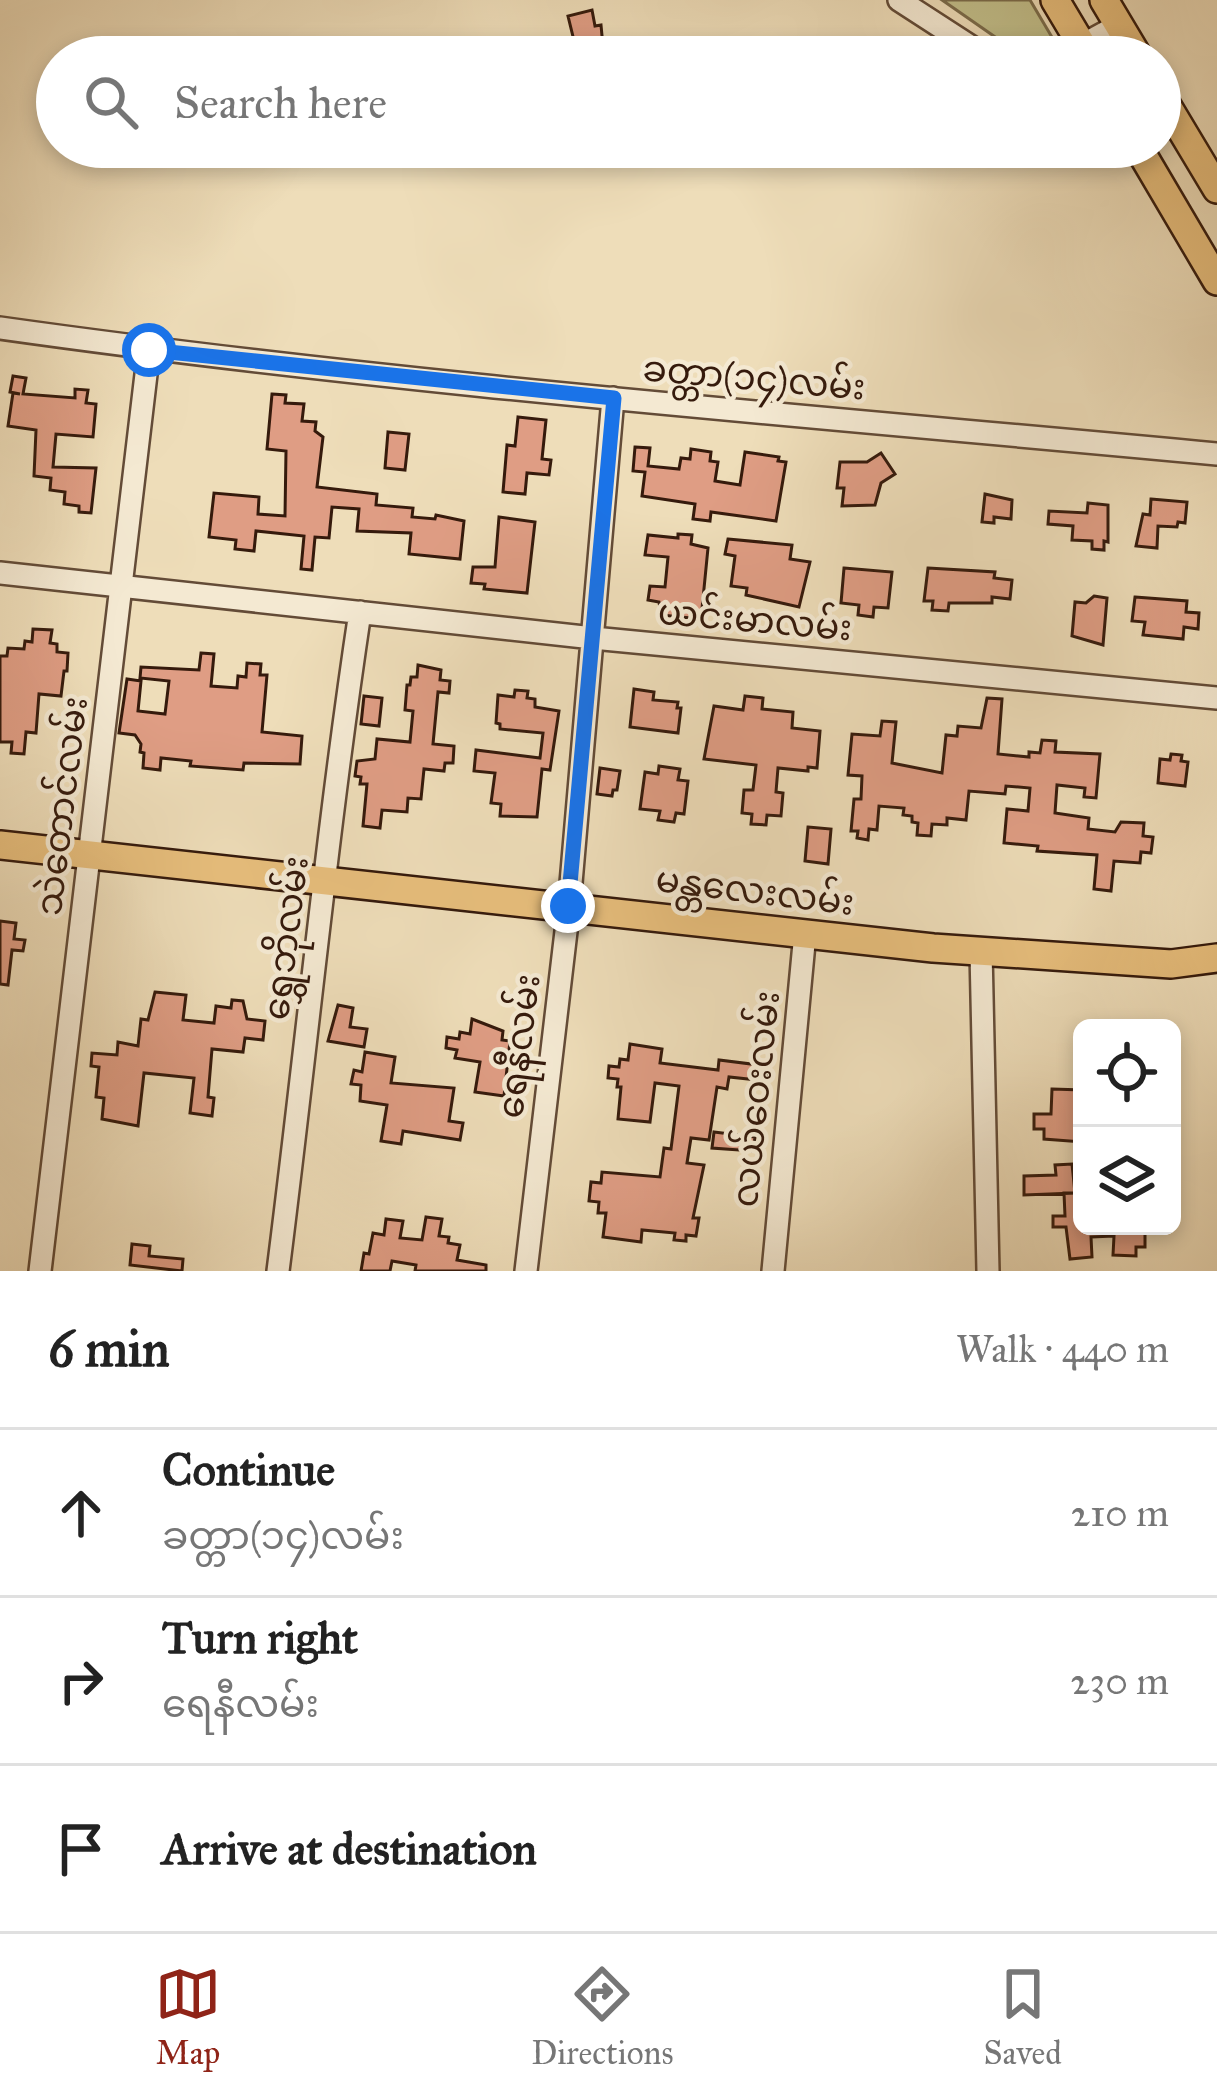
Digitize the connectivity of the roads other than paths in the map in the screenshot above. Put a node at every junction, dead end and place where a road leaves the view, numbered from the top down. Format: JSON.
{"nodes":[{"id":1,"x":899,"y":0,"type":"edge"},
{"id":2,"x":1055,"y":0,"type":"edge"},
{"id":3,"x":1111,"y":12,"type":"edge"},
{"id":4,"x":954,"y":36,"type":"edge"},
{"id":5,"x":1070,"y":36,"type":"edge"},
{"id":6,"x":1092,"y":36,"type":"edge"},
{"id":7,"x":1181,"y":129,"type":"edge"},
{"id":8,"x":1150,"y":168,"type":"edge"},
{"id":9,"x":1217,"y":189,"type":"edge"},
{"id":10,"x":1217,"y":281,"type":"edge"},
{"id":11,"x":0,"y":328,"type":"edge"},
{"id":12,"x":149,"y":350,"type":"junction"},
{"id":13,"x":614,"y":398,"type":"junction"},
{"id":14,"x":1217,"y":454,"type":"edge"},
{"id":15,"x":0,"y":573,"type":"edge"},
{"id":16,"x":122,"y":586,"type":"junction"},
{"id":17,"x":360,"y":612,"type":"junction"},
{"id":18,"x":592,"y":638,"type":"junction"},
{"id":19,"x":1217,"y":698,"type":"edge"},
{"id":20,"x":0,"y":845,"type":"edge"},
{"id":21,"x":90,"y":854,"type":"junction"},
{"id":22,"x":327,"y":879,"type":"junction"},
{"id":23,"x":568,"y":906,"type":"junction"},
{"id":24,"x":806,"y":933,"type":"junction"},
{"id":25,"x":981,"y":951,"type":"junction"},
{"id":26,"x":1217,"y":958,"type":"edge"},
{"id":27,"x":40,"y":1271,"type":"edge"},
{"id":28,"x":278,"y":1271,"type":"edge"},
{"id":29,"x":526,"y":1271,"type":"edge"},
{"id":30,"x":772,"y":1271,"type":"edge"},
{"id":31,"x":988,"y":1271,"type":"edge"}],
"edges":[{"from":1,"to":4,"type":"street"},
{"from":2,"to":5,"type":"main road"},
{"from":3,"to":6,"type":"street"},
{"from":7,"to":9,"type":"main road"},
{"from":8,"to":10,"type":"main road"},
{"from":11,"to":12,"type":"street","name":"ခတ္တာ(၁၄)လမ်း"},
{"from":12,"to":13,"type":"street","name":"ခတ္တာ(၁၄)လမ်း"},
{"from":12,"to":16,"type":"street","name":"သဲတောင်လမ်း"},
{"from":13,"to":14,"type":"street","name":"ခတ္တာ(၁၄)လမ်း"},
{"from":13,"to":18,"type":"street","name":"ရေနီလမ်း"},
{"from":15,"to":16,"type":"street","name":"ယင်းမာလမ်း"},
{"from":16,"to":17,"type":"street","name":"ယင်းမာလမ်း"},
{"from":16,"to":21,"type":"street","name":"သဲတောင်လမ်း"},
{"from":17,"to":18,"type":"street","name":"ယင်းမာလမ်း"},
{"from":17,"to":22,"type":"street","name":"ရွှေဘိုလမ်း"},
{"from":18,"to":19,"type":"street","name":"ယင်းမာလမ်း"},
{"from":18,"to":23,"type":"street","name":"ရေနီလမ်း"},
{"from":20,"to":21,"type":"main road","name":"မန္တလေးလမ်း"},
{"from":21,"to":22,"type":"main road","name":"မန္တလေးလမ်း"},
{"from":21,"to":27,"type":"street","name":"သဲတောင်လမ်း"},
{"from":22,"to":23,"type":"main road","name":"မန္တလေးလမ်း"},
{"from":22,"to":28,"type":"street","name":"ရွှေဘိုလမ်း"},
{"from":23,"to":24,"type":"main road","name":"မန္တလေးလမ်း"},
{"from":23,"to":29,"type":"street","name":"ရေနီလမ်း"},
{"from":24,"to":25,"type":"main road","name":"မန္တလေးလမ်း"},
{"from":24,"to":30,"type":"street","name":"လယ်ဝေးလမ်း"},
{"from":25,"to":26,"type":"main road","name":"မန္တလေးလမ်း"},
{"from":25,"to":31,"type":"street"}]}
